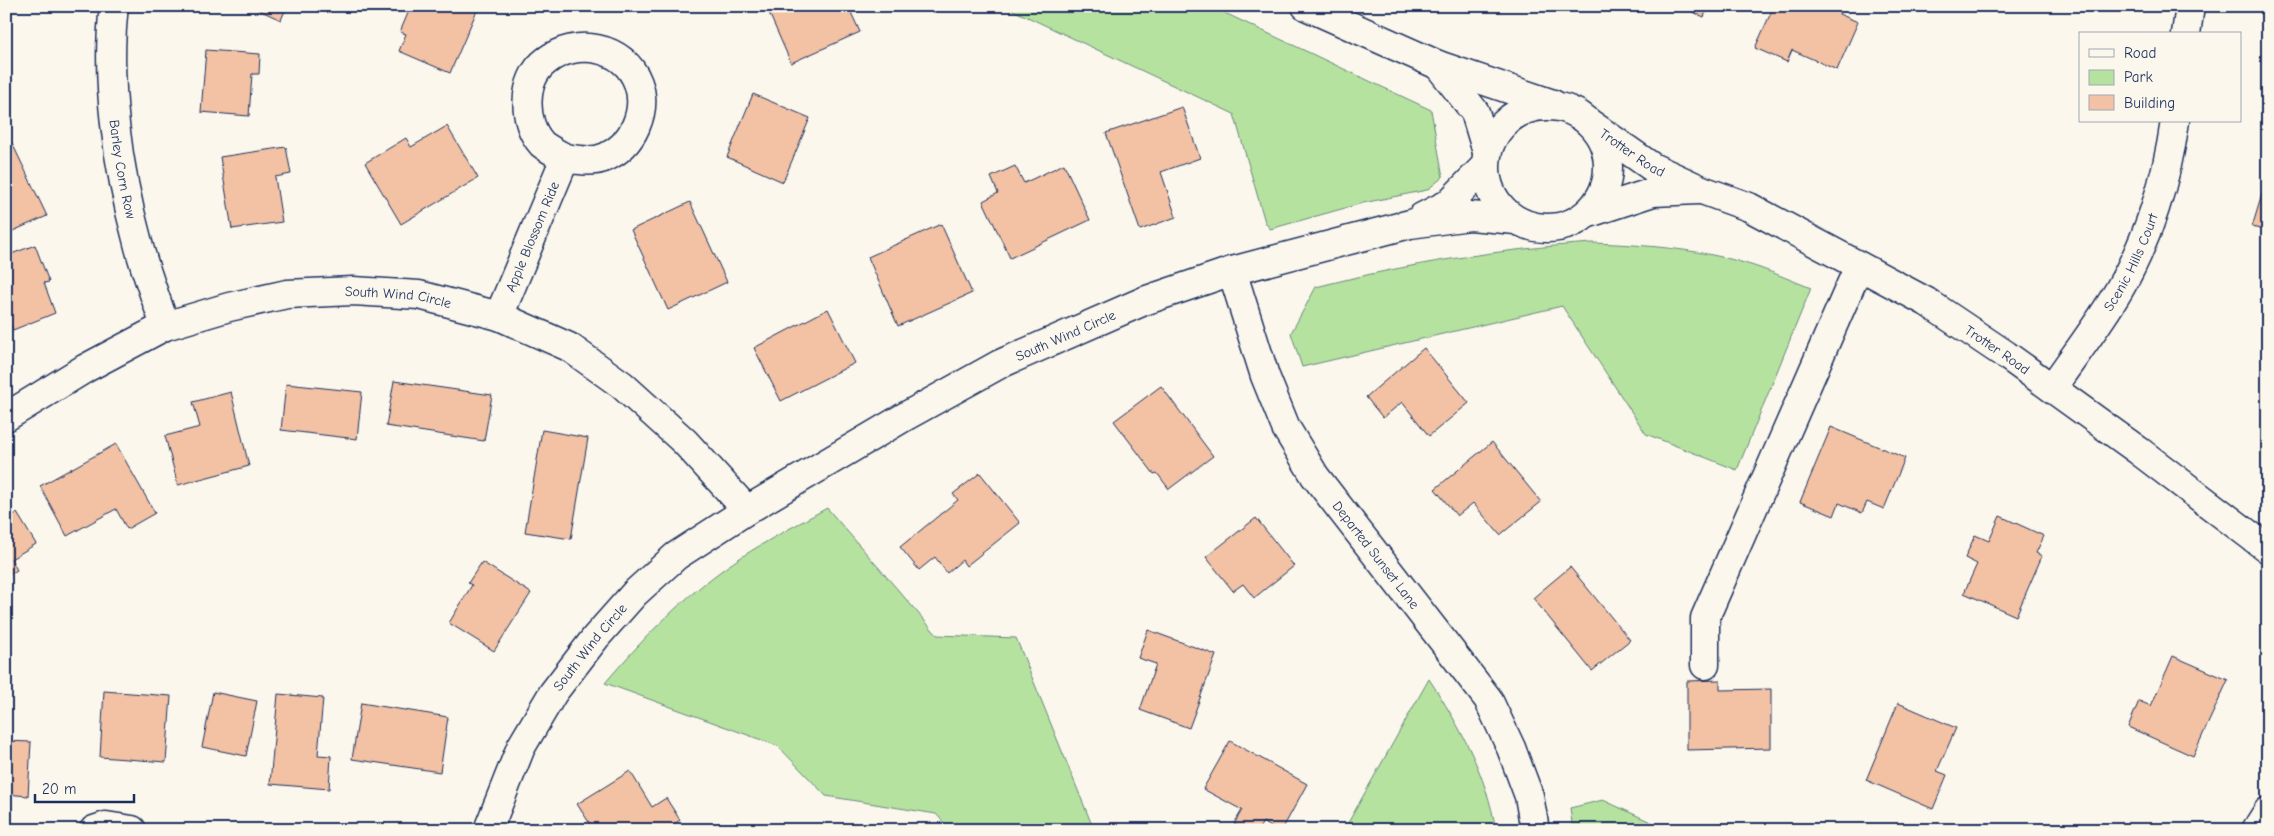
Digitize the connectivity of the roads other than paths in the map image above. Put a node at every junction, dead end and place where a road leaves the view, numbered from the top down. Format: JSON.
{"nodes":[{"id":1,"x":114,"y":6,"type":"edge"},
{"id":2,"x":1306,"y":6,"type":"edge"},
{"id":3,"x":2190,"y":6,"type":"edge"},
{"id":4,"x":2186,"y":32,"type":"edge"},
{"id":5,"x":1438,"y":65,"type":"junction"},
{"id":6,"x":1559,"y":106,"type":"junction"},
{"id":7,"x":2175,"y":122,"type":"edge"},
{"id":8,"x":1592,"y":125,"type":"junction"},
{"id":9,"x":565,"y":158,"type":"junction"},
{"id":10,"x":1486,"y":159,"type":"junction"},
{"id":11,"x":1702,"y":190,"type":"junction"},
{"id":12,"x":1589,"y":213,"type":"junction"},
{"id":13,"x":1516,"y":220,"type":"junction"},
{"id":14,"x":1410,"y":224,"type":"junction"},
{"id":15,"x":1859,"y":266,"type":"junction"},
{"id":16,"x":1232,"y":271,"type":"junction"},
{"id":17,"x":500,"y":316,"type":"junction"},
{"id":18,"x":165,"y":326,"type":"junction"},
{"id":19,"x":2052,"y":388,"type":"junction"},
{"id":20,"x":6,"y":417,"type":"edge"},
{"id":21,"x":747,"y":510,"type":"junction"},
{"id":22,"x":2268,"y":549,"type":"edge"},
{"id":23,"x":1705,"y":665,"type":"dead end"},
{"id":24,"x":2268,"y":810,"type":"edge"},
{"id":25,"x":94,"y":830,"type":"edge"},
{"id":26,"x":132,"y":830,"type":"edge"},
{"id":27,"x":488,"y":830,"type":"edge"},
{"id":28,"x":1535,"y":830,"type":"edge"},
{"id":29,"x":2256,"y":830,"type":"edge"}],
"edges":[{"from":1,"to":18,"type":"street","name":"Barley Corn Row"},
{"from":2,"to":5,"type":"street"},
{"from":3,"to":4,"type":"street"},
{"from":5,"to":6,"type":"street"},
{"from":5,"to":10,"type":"street"},
{"from":6,"to":8,"type":"street"},
{"from":6,"to":10,"type":"street"},
{"from":7,"to":19,"type":"street","name":"Scenic Hills Court"},
{"from":8,"to":11,"type":"street","name":"Trotter Road"},
{"from":8,"to":12,"type":"street"},
{"from":9,"to":9,"type":"street"},
{"from":9,"to":17,"type":"street","name":"Apple Blossom Ride"},
{"from":10,"to":13,"type":"street"},
{"from":10,"to":14,"type":"street","name":"South Wind Circle"},
{"from":11,"to":12,"type":"street","name":"Trotter Road"},
{"from":11,"to":15,"type":"street","name":"Trotter Road"},
{"from":12,"to":13,"type":"street"},
{"from":13,"to":14,"type":"street","name":"South Wind Circle"},
{"from":14,"to":16,"type":"street","name":"South Wind Circle"},
{"from":15,"to":19,"type":"street","name":"Trotter Road"},
{"from":15,"to":23,"type":"street"},
{"from":16,"to":21,"type":"street","name":"South Wind Circle"},
{"from":16,"to":28,"type":"street","name":"Departed Sunset Lane"},
{"from":17,"to":18,"type":"street","name":"South Wind Circle"},
{"from":17,"to":21,"type":"street","name":"South Wind Circle"},
{"from":18,"to":20,"type":"street","name":"South Wind Circle"},
{"from":19,"to":22,"type":"street","name":"Trotter Road"},
{"from":21,"to":27,"type":"street","name":"South Wind Circle"},
{"from":24,"to":29,"type":"street"},
{"from":25,"to":26,"type":"street"}]}
